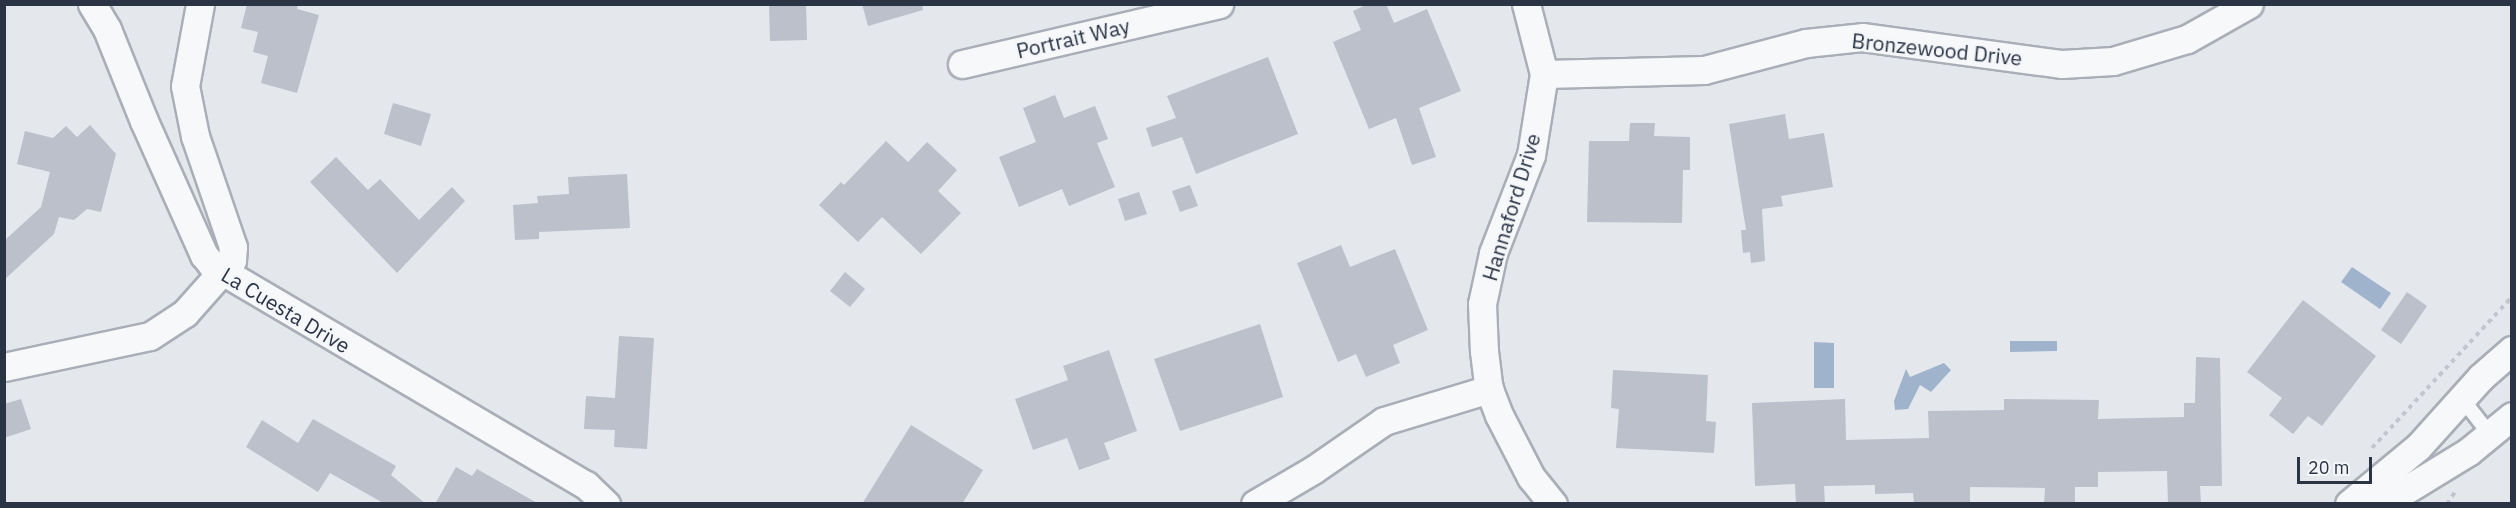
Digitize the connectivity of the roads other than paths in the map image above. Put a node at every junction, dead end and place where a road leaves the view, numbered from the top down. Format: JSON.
{"nodes":[{"id":1,"x":92,"y":4,"type":"edge"},
{"id":2,"x":200,"y":4,"type":"edge"},
{"id":3,"x":1219,"y":4,"type":"edge"},
{"id":4,"x":1526,"y":4,"type":"edge"},
{"id":5,"x":2249,"y":4,"type":"edge"},
{"id":6,"x":962,"y":64,"type":"dead end"},
{"id":7,"x":1544,"y":74,"type":"junction"},
{"id":8,"x":222,"y":274,"type":"junction"},
{"id":9,"x":2511,"y":350,"type":"edge"},
{"id":10,"x":4,"y":367,"type":"edge"},
{"id":11,"x":1489,"y":389,"type":"junction"},
{"id":12,"x":2463,"y":400,"type":"junction"},
{"id":13,"x":2511,"y":416,"type":"edge"},
{"id":14,"x":2488,"y":432,"type":"junction"},
{"id":15,"x":606,"y":504,"type":"edge"},
{"id":16,"x":1255,"y":504,"type":"edge"},
{"id":17,"x":1553,"y":504,"type":"edge"},
{"id":18,"x":2349,"y":504,"type":"edge"},
{"id":19,"x":2383,"y":504,"type":"edge"}],
"edges":[{"from":1,"to":8,"type":"street","name":"La Cuesta Drive"},
{"from":2,"to":8,"type":"street"},
{"from":3,"to":6,"type":"street","name":"Portrait Way"},
{"from":4,"to":7,"type":"street","name":"Hannaford Drive"},
{"from":5,"to":7,"type":"street","name":"Bronzewood Drive"},
{"from":7,"to":11,"type":"street","name":"Hannaford Drive"},
{"from":8,"to":10,"type":"street"},
{"from":8,"to":15,"type":"street","name":"La Cuesta Drive"},
{"from":9,"to":12,"type":"street"},
{"from":11,"to":16,"type":"street"},
{"from":11,"to":17,"type":"street","name":"Hannaford Drive"},
{"from":12,"to":14,"type":"lane"},
{"from":12,"to":18,"type":"street"},
{"from":13,"to":14,"type":"street"},
{"from":14,"to":19,"type":"street"}]}
